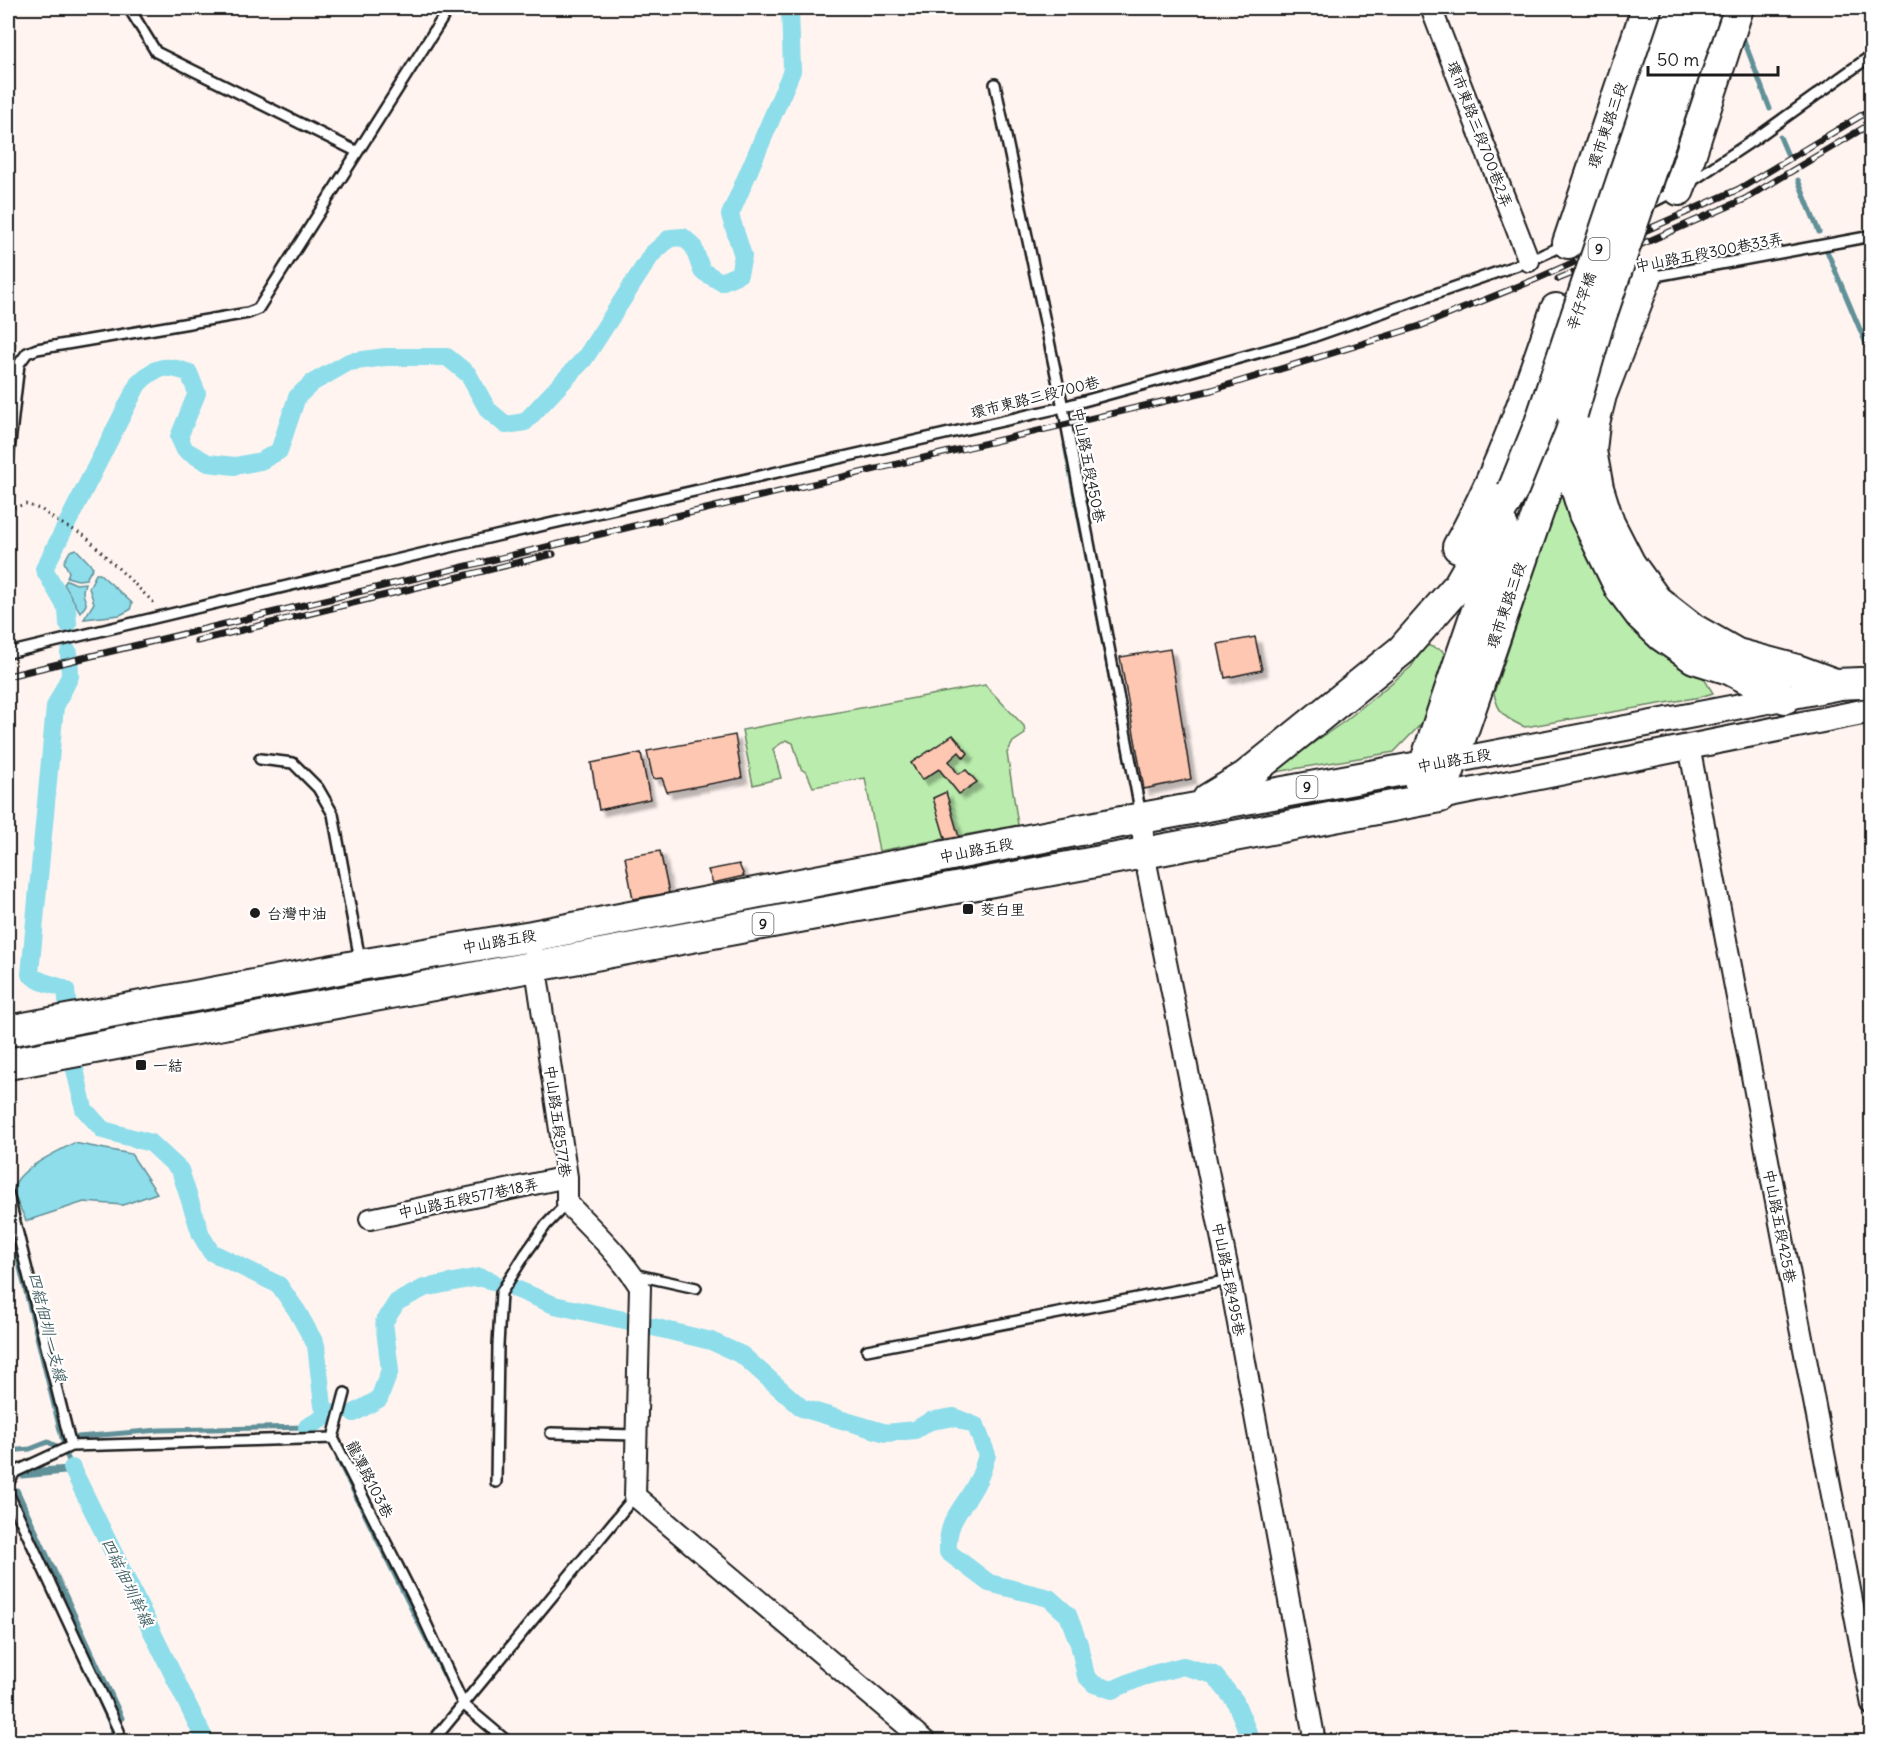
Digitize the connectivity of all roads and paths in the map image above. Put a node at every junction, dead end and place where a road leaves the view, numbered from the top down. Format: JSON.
{"nodes":[{"id":1,"x":129,"y":8,"type":"edge"},
{"id":2,"x":449,"y":8,"type":"edge"},
{"id":3,"x":1431,"y":8,"type":"edge"},
{"id":4,"x":1647,"y":8,"type":"edge"},
{"id":5,"x":1680,"y":8,"type":"edge"},
{"id":6,"x":1706,"y":8,"type":"edge"},
{"id":7,"x":1738,"y":8,"type":"edge"},
{"id":8,"x":1872,"y":55,"type":"edge"},
{"id":9,"x":995,"y":84,"type":"dead end"},
{"id":10,"x":356,"y":151,"type":"junction"},
{"id":11,"x":1679,"y":190,"type":"junction"},
{"id":12,"x":1628,"y":214,"type":"dead end"},
{"id":13,"x":1618,"y":219,"type":"dead end"},
{"id":14,"x":1598,"y":228,"type":"dead end"},
{"id":15,"x":1872,"y":236,"type":"edge"},
{"id":16,"x":1573,"y":240,"type":"joint"},
{"id":17,"x":1528,"y":261,"type":"junction"},
{"id":18,"x":1635,"y":282,"type":"junction"},
{"id":19,"x":1601,"y":293,"type":"dead end"},
{"id":20,"x":1590,"y":297,"type":"dead end"},
{"id":21,"x":1556,"y":309,"type":"joint"},
{"id":22,"x":1062,"y":407,"type":"junction"},
{"id":23,"x":1572,"y":414,"type":"junction"},
{"id":24,"x":8,"y":461,"type":"edge"},
{"id":25,"x":1513,"y":490,"type":"junction"},
{"id":26,"x":8,"y":509,"type":"edge"},
{"id":27,"x":157,"y":606,"type":"dead end"},
{"id":28,"x":8,"y":653,"type":"edge"},
{"id":29,"x":1354,"y":689,"type":"junction"},
{"id":30,"x":1868,"y":692,"type":"edge"},
{"id":31,"x":1785,"y":698,"type":"junction"},
{"id":32,"x":1689,"y":746,"type":"junction"},
{"id":33,"x":260,"y":759,"type":"dead end"},
{"id":34,"x":1438,"y":763,"type":"junction"},
{"id":35,"x":1426,"y":799,"type":"junction"},
{"id":36,"x":1190,"y":809,"type":"junction"},
{"id":37,"x":1142,"y":818,"type":"junction"},
{"id":38,"x":1144,"y":853,"type":"junction"},
{"id":39,"x":532,"y":936,"type":"junction"},
{"id":40,"x":360,"y":965,"type":"junction"},
{"id":41,"x":536,"y":966,"type":"junction"},
{"id":42,"x":8,"y":1031,"type":"edge"},
{"id":43,"x":8,"y":1064,"type":"edge"},
{"id":44,"x":567,"y":1177,"type":"junction"},
{"id":45,"x":8,"y":1194,"type":"edge"},
{"id":46,"x":567,"y":1203,"type":"junction"},
{"id":47,"x":370,"y":1219,"type":"dead end"},
{"id":48,"x":632,"y":1274,"type":"junction"},
{"id":49,"x":1230,"y":1280,"type":"junction"},
{"id":50,"x":696,"y":1288,"type":"dead end"},
{"id":51,"x":867,"y":1350,"type":"dead end"},
{"id":52,"x":345,"y":1393,"type":"dead end"},
{"id":53,"x":551,"y":1433,"type":"dead end"},
{"id":54,"x":636,"y":1435,"type":"junction"},
{"id":55,"x":333,"y":1438,"type":"junction"},
{"id":56,"x":71,"y":1446,"type":"junction"},
{"id":57,"x":496,"y":1482,"type":"dead end"},
{"id":58,"x":8,"y":1483,"type":"edge"},
{"id":59,"x":8,"y":1493,"type":"edge"},
{"id":60,"x":635,"y":1496,"type":"junction"},
{"id":61,"x":463,"y":1704,"type":"junction"},
{"id":62,"x":1872,"y":1705,"type":"edge"},
{"id":63,"x":118,"y":1742,"type":"edge"},
{"id":64,"x":432,"y":1742,"type":"edge"},
{"id":65,"x":508,"y":1742,"type":"edge"},
{"id":66,"x":926,"y":1742,"type":"edge"},
{"id":67,"x":1315,"y":1742,"type":"edge"}],
"edges":[{"from":1,"to":10,"type":"lane"},
{"from":2,"to":10,"type":"lane"},
{"from":3,"to":17,"type":"street","name":"環市東路三段700巷2弄"},
{"from":4,"to":16,"type":"main road","name":"環市東路三段"},
{"from":5,"to":25,"type":"main road","name":"辛仔罕橋","number":"9","bridge":true},
{"from":6,"to":23,"type":"main road","name":"辛仔罕橋","number":"9","bridge":true},
{"from":7,"to":11,"type":"main road"},
{"from":8,"to":11,"type":"lane"},
{"from":9,"to":22,"type":"lane","name":"中山路五段450巷"},
{"from":10,"to":24,"type":"lane"},
{"from":11,"to":12,"type":"lane"},
{"from":13,"to":14,"type":"lane"},
{"from":15,"to":18,"type":"lane","name":"中山路五段300巷33弄"},
{"from":16,"to":17,"type":"lane","name":"環市東路三段700巷"},
{"from":17,"to":22,"type":"lane","name":"環市東路三段700巷"},
{"from":18,"to":19,"type":"lane","name":"中山路五段300巷33弄"},
{"from":18,"to":30,"type":"main road"},
{"from":20,"to":21,"type":"lane"},
{"from":21,"to":29,"type":"main road"},
{"from":22,"to":28,"type":"lane","name":"環市東路三段700巷"},
{"from":22,"to":37,"type":"lane","name":"中山路五段450巷"},
{"from":23,"to":31,"type":"main road"},
{"from":23,"to":34,"type":"main road","name":"環市東路三段","number":"9"},
{"from":25,"to":29,"type":"main road"},
{"from":25,"to":34,"type":"main road","name":"環市東路三段","number":"9"},
{"from":26,"to":27,"type":"path"},
{"from":29,"to":36,"type":"main road"},
{"from":30,"to":31,"type":"street","name":"中山路五段"},
{"from":30,"to":32,"type":"street","name":"中山路五段"},
{"from":31,"to":34,"type":"street","name":"中山路五段"},
{"from":32,"to":35,"type":"street","name":"中山路五段"},
{"from":32,"to":62,"type":"street","name":"中山路五段425巷"},
{"from":33,"to":40,"type":"lane"},
{"from":34,"to":35,"type":"main road","name":"環市東路三段","number":"9"},
{"from":34,"to":36,"type":"main road","name":"中山路五段","number":"9"},
{"from":35,"to":38,"type":"main road","name":"中山路五段","number":"9"},
{"from":36,"to":37,"type":"main road","name":"中山路五段","number":"9"},
{"from":37,"to":38,"type":"street","name":"中山路五段495巷"},
{"from":37,"to":39,"type":"main road","name":"中山路五段","number":"9"},
{"from":38,"to":41,"type":"main road","name":"中山路五段","number":"9"},
{"from":38,"to":49,"type":"street","name":"中山路五段495巷"},
{"from":39,"to":40,"type":"main road","name":"中山路五段","number":"9"},
{"from":39,"to":41,"type":"street","name":"中山路五段577巷"},
{"from":40,"to":42,"type":"main road","name":"中山路五段","number":"9"},
{"from":41,"to":43,"type":"main road","name":"中山路五段","number":"9"},
{"from":41,"to":44,"type":"street","name":"中山路五段577巷"},
{"from":44,"to":46,"type":"street","name":"中山路五段577巷"},
{"from":44,"to":47,"type":"street","name":"中山路五段577巷18弄"},
{"from":45,"to":56,"type":"lane"},
{"from":46,"to":48,"type":"street"},
{"from":46,"to":57,"type":"lane"},
{"from":48,"to":50,"type":"lane"},
{"from":48,"to":54,"type":"street"},
{"from":49,"to":51,"type":"lane"},
{"from":49,"to":67,"type":"street","name":"中山路五段495巷"},
{"from":52,"to":55,"type":"lane"},
{"from":53,"to":54,"type":"lane"},
{"from":54,"to":60,"type":"street"},
{"from":55,"to":56,"type":"lane","name":"龍潭路103巷"},
{"from":55,"to":61,"type":"lane","name":"龍潭路103巷"},
{"from":56,"to":58,"type":"lane"},
{"from":59,"to":63,"type":"lane"},
{"from":60,"to":61,"type":"lane"},
{"from":60,"to":66,"type":"street"},
{"from":61,"to":64,"type":"lane"},
{"from":61,"to":65,"type":"lane","name":"龍潭路103巷"}]}
